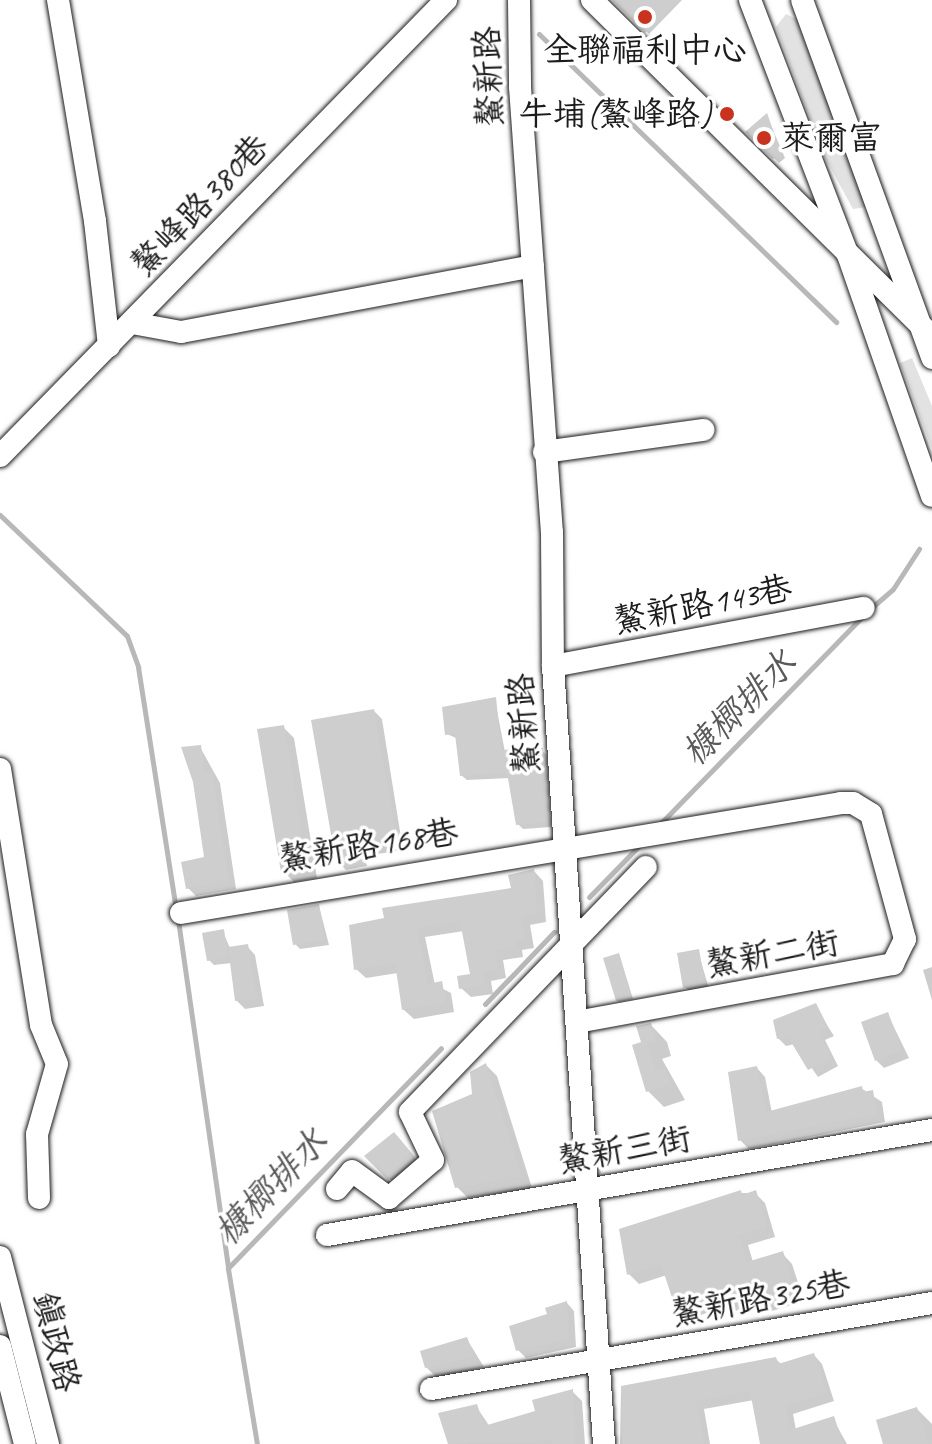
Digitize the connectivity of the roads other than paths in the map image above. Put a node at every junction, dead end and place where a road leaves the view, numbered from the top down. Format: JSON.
{"nodes":[{"id":1,"x":58,"y":0,"type":"edge"},
{"id":2,"x":446,"y":0,"type":"edge"},
{"id":3,"x":519,"y":0,"type":"edge"},
{"id":4,"x":592,"y":0,"type":"edge"},
{"id":5,"x":750,"y":0,"type":"edge"},
{"id":6,"x":802,"y":0,"type":"edge"},
{"id":7,"x":848,"y":255,"type":"junction"},
{"id":8,"x":533,"y":266,"type":"junction"},
{"id":9,"x":132,"y":323,"type":"junction"},
{"id":10,"x":925,"y":329,"type":"edge"},
{"id":11,"x":109,"y":346,"type":"junction"},
{"id":12,"x":932,"y":358,"type":"edge"},
{"id":13,"x":703,"y":430,"type":"dead end"},
{"id":14,"x":544,"y":452,"type":"junction"},
{"id":15,"x":0,"y":456,"type":"edge"},
{"id":16,"x":932,"y":496,"type":"edge"},
{"id":17,"x":864,"y":608,"type":"dead end"},
{"id":18,"x":553,"y":666,"type":"junction"},
{"id":19,"x":0,"y":769,"type":"edge"},
{"id":20,"x":566,"y":847,"type":"junction"},
{"id":21,"x":646,"y":867,"type":"dead end"},
{"id":22,"x":890,"y":884,"type":"joint"},
{"id":23,"x":181,"y":913,"type":"dead end"},
{"id":24,"x":572,"y":945,"type":"junction"},
{"id":25,"x":577,"y":1022,"type":"junction"},
{"id":26,"x":932,"y":1130,"type":"edge"},
{"id":27,"x":337,"y":1189,"type":"dead end"},
{"id":28,"x":588,"y":1190,"type":"junction"},
{"id":29,"x":39,"y":1198,"type":"dead end"},
{"id":30,"x":327,"y":1235,"type":"dead end"},
{"id":31,"x":0,"y":1257,"type":"edge"},
{"id":32,"x":932,"y":1303,"type":"edge"},
{"id":33,"x":0,"y":1346,"type":"edge"},
{"id":34,"x":599,"y":1361,"type":"junction"},
{"id":35,"x":431,"y":1389,"type":"dead end"},
{"id":36,"x":25,"y":1444,"type":"edge"},
{"id":37,"x":48,"y":1444,"type":"edge"},
{"id":38,"x":604,"y":1444,"type":"edge"}],
"edges":[{"from":1,"to":11,"type":"street"},
{"from":2,"to":9,"type":"street","name":"鰲峰路380巷"},
{"from":3,"to":8,"type":"street","name":"鰲新路"},
{"from":4,"to":7,"type":"street"},
{"from":5,"to":7,"type":"street"},
{"from":6,"to":10,"type":"street"},
{"from":7,"to":10,"type":"street"},
{"from":7,"to":16,"type":"street"},
{"from":8,"to":9,"type":"street"},
{"from":8,"to":14,"type":"street","name":"鰲新路"},
{"from":9,"to":11,"type":"street","name":"鰲峰路380巷"},
{"from":10,"to":12,"type":"street"},
{"from":11,"to":15,"type":"street","name":"鰲峰路380巷"},
{"from":13,"to":14,"type":"street"},
{"from":14,"to":18,"type":"street","name":"鰲新路"},
{"from":17,"to":18,"type":"street","name":"鰲新路143巷"},
{"from":18,"to":20,"type":"street","name":"鰲新路"},
{"from":19,"to":29,"type":"street"},
{"from":20,"to":22,"type":"street","name":"鰲新路168巷"},
{"from":20,"to":23,"type":"street","name":"鰲新路168巷"},
{"from":20,"to":24,"type":"street","name":"鰲新路"},
{"from":21,"to":24,"type":"street"},
{"from":22,"to":25,"type":"street","name":"鰲新二街"},
{"from":24,"to":25,"type":"street","name":"鰲新路"},
{"from":24,"to":27,"type":"street"},
{"from":25,"to":28,"type":"street","name":"鰲新路"},
{"from":26,"to":28,"type":"street","name":"鰲新三街"},
{"from":28,"to":30,"type":"street","name":"鰲新三街"},
{"from":28,"to":34,"type":"street","name":"鰲新路"},
{"from":31,"to":37,"type":"street","name":"鎮政路"},
{"from":32,"to":34,"type":"street","name":"鰲新路325巷"},
{"from":33,"to":36,"type":"street","name":"鎮政路"},
{"from":34,"to":35,"type":"street","name":"鰲新路325巷"},
{"from":34,"to":38,"type":"street","name":"鰲新路"}]}
